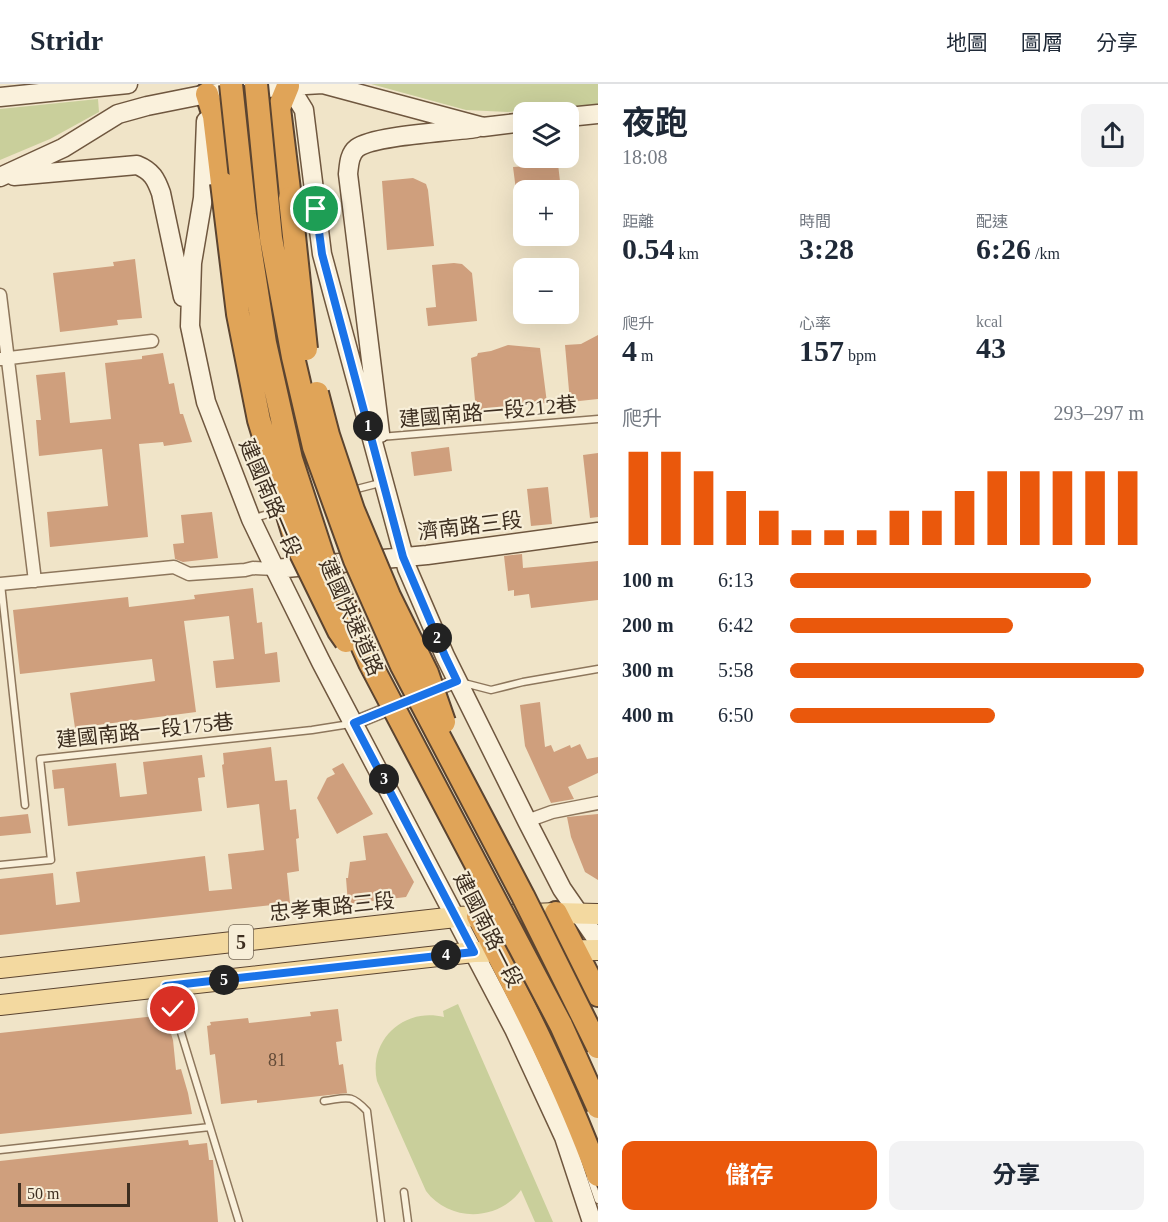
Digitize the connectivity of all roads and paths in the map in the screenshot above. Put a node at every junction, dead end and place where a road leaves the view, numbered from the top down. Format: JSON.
{"nodes":[{"id":1,"x":128,"y":84,"type":"edge"},
{"id":2,"x":231,"y":84,"type":"edge"},
{"id":3,"x":256,"y":84,"type":"edge"},
{"id":4,"x":288,"y":85,"type":"edge"},
{"id":5,"x":207,"y":89,"type":"edge"},
{"id":6,"x":0,"y":97,"type":"edge"},
{"id":7,"x":598,"y":114,"type":"edge"},
{"id":8,"x":579,"y":116,"type":"edge"},
{"id":9,"x":513,"y":123,"type":"edge"},
{"id":10,"x":483,"y":127,"type":"junction"},
{"id":11,"x":0,"y":177,"type":"edge"},
{"id":12,"x":0,"y":295,"type":"edge"},
{"id":13,"x":189,"y":326,"type":"junction"},
{"id":14,"x":152,"y":341,"type":"dead end"},
{"id":15,"x":3,"y":359,"type":"edge"},
{"id":16,"x":598,"y":419,"type":"edge"},
{"id":17,"x":380,"y":437,"type":"junction"},
{"id":18,"x":382,"y":473,"type":"junction"},
{"id":19,"x":328,"y":497,"type":"dead end"},
{"id":20,"x":318,"y":500,"type":"dead end"},
{"id":21,"x":251,"y":519,"type":"junction"},
{"id":22,"x":598,"y":532,"type":"edge"},
{"id":23,"x":403,"y":557,"type":"junction"},
{"id":24,"x":275,"y":569,"type":"junction"},
{"id":25,"x":35,"y":581,"type":"junction"},
{"id":26,"x":1,"y":584,"type":"edge"},
{"id":27,"x":598,"y":669,"type":"edge"},
{"id":28,"x":457,"y":681,"type":"junction"},
{"id":29,"x":393,"y":706,"type":"junction"},
{"id":30,"x":354,"y":723,"type":"junction"},
{"id":31,"x":463,"y":781,"type":"junction"},
{"id":32,"x":598,"y":803,"type":"edge"},
{"id":33,"x":25,"y":805,"type":"dead end"},
{"id":34,"x":527,"y":821,"type":"junction"},
{"id":35,"x":0,"y":865,"type":"edge"},
{"id":36,"x":556,"y":913,"type":"junction"},
{"id":37,"x":589,"y":914,"type":"edge"},
{"id":38,"x":467,"y":917,"type":"junction"},
{"id":39,"x":598,"y":941,"type":"edge"},
{"id":40,"x":574,"y":950,"type":"junction"},
{"id":41,"x":598,"y":950,"type":"edge"},
{"id":42,"x":485,"y":952,"type":"junction"},
{"id":43,"x":0,"y":968,"type":"edge"},
{"id":44,"x":511,"y":980,"type":"junction"},
{"id":45,"x":166,"y":986,"type":"junction"},
{"id":46,"x":595,"y":988,"type":"edge"},
{"id":47,"x":0,"y":1005,"type":"edge"},
{"id":48,"x":598,"y":1047,"type":"edge"},
{"id":49,"x":324,"y":1101,"type":"dead end"},
{"id":50,"x":598,"y":1107,"type":"edge"},
{"id":51,"x":210,"y":1127,"type":"junction"},
{"id":52,"x":0,"y":1150,"type":"edge"},
{"id":53,"x":598,"y":1175,"type":"edge"},
{"id":54,"x":404,"y":1191,"type":"dead end"},
{"id":55,"x":598,"y":1200,"type":"edge"},
{"id":56,"x":240,"y":1222,"type":"edge"},
{"id":57,"x":381,"y":1222,"type":"edge"},
{"id":58,"x":408,"y":1222,"type":"edge"},
{"id":59,"x":592,"y":1222,"type":"edge"}],
"edges":[{"from":1,"to":6,"type":"street"},
{"from":2,"to":29,"type":"highway","name":"建國快速道路","bridge":true},
{"from":3,"to":31,"type":"highway","name":"建國快速道路","bridge":true},
{"from":4,"to":5,"type":"street"},
{"from":4,"to":10,"type":"street"},
{"from":4,"to":18,"type":"street"},
{"from":4,"to":31,"type":"highway","bridge":true},
{"from":5,"to":11,"type":"street"},
{"from":5,"to":13,"type":"street","name":"建國南路一段"},
{"from":5,"to":29,"type":"highway","bridge":true},
{"from":7,"to":8,"type":"street"},
{"from":9,"to":10,"type":"street"},
{"from":10,"to":17,"type":"street"},
{"from":11,"to":13,"type":"street"},
{"from":12,"to":15,"type":"street"},
{"from":13,"to":21,"type":"street","name":"建國南路一段"},
{"from":14,"to":15,"type":"street"},
{"from":15,"to":25,"type":"street"},
{"from":16,"to":17,"type":"lane","name":"建國南路一段212巷"},
{"from":17,"to":18,"type":"street"},
{"from":18,"to":19,"type":"lane"},
{"from":18,"to":23,"type":"street"},
{"from":20,"to":21,"type":"lane"},
{"from":21,"to":24,"type":"street","name":"建國南路一段"},
{"from":22,"to":23,"type":"street","name":"濟南路三段"},
{"from":23,"to":24,"type":"street","name":"濟南路三段"},
{"from":23,"to":28,"type":"street"},
{"from":24,"to":25,"type":"street"},
{"from":24,"to":30,"type":"street","name":"建國南路一段"},
{"from":25,"to":26,"type":"street"},
{"from":26,"to":33,"type":"lane"},
{"from":27,"to":28,"type":"lane"},
{"from":28,"to":30,"type":"street"},
{"from":28,"to":34,"type":"street"},
{"from":29,"to":50,"type":"highway","name":"建國快速道路","bridge":true},
{"from":30,"to":35,"type":"lane","name":"建國南路一段175巷"},
{"from":30,"to":38,"type":"street","name":"建國南路一段"},
{"from":31,"to":48,"type":"highway","name":"建國快速道路","bridge":true},
{"from":32,"to":34,"type":"street"},
{"from":34,"to":37,"type":"street"},
{"from":36,"to":37,"type":"main road","name":"忠孝東路三段","number":"5"},
{"from":36,"to":38,"type":"main road","name":"忠孝東路三段","number":"5"},
{"from":36,"to":40,"type":"highway"},
{"from":37,"to":39,"type":"street"},
{"from":38,"to":42,"type":"highway"},
{"from":38,"to":43,"type":"main road","name":"忠孝東路三段","number":"5"},
{"from":40,"to":41,"type":"main road","number":"5"},
{"from":40,"to":42,"type":"main road","number":"5"},
{"from":40,"to":46,"type":"highway"},
{"from":42,"to":44,"type":"highway"},
{"from":42,"to":45,"type":"main road","number":"5"},
{"from":42,"to":59,"type":"street","name":"建國南路一段"},
{"from":44,"to":53,"type":"highway"},
{"from":44,"to":55,"type":"lane"},
{"from":45,"to":47,"type":"main road","number":"5"},
{"from":45,"to":51,"type":"lane"},
{"from":49,"to":57,"type":"lane"},
{"from":51,"to":52,"type":"lane"},
{"from":51,"to":56,"type":"lane"},
{"from":54,"to":58,"type":"lane"}]}
